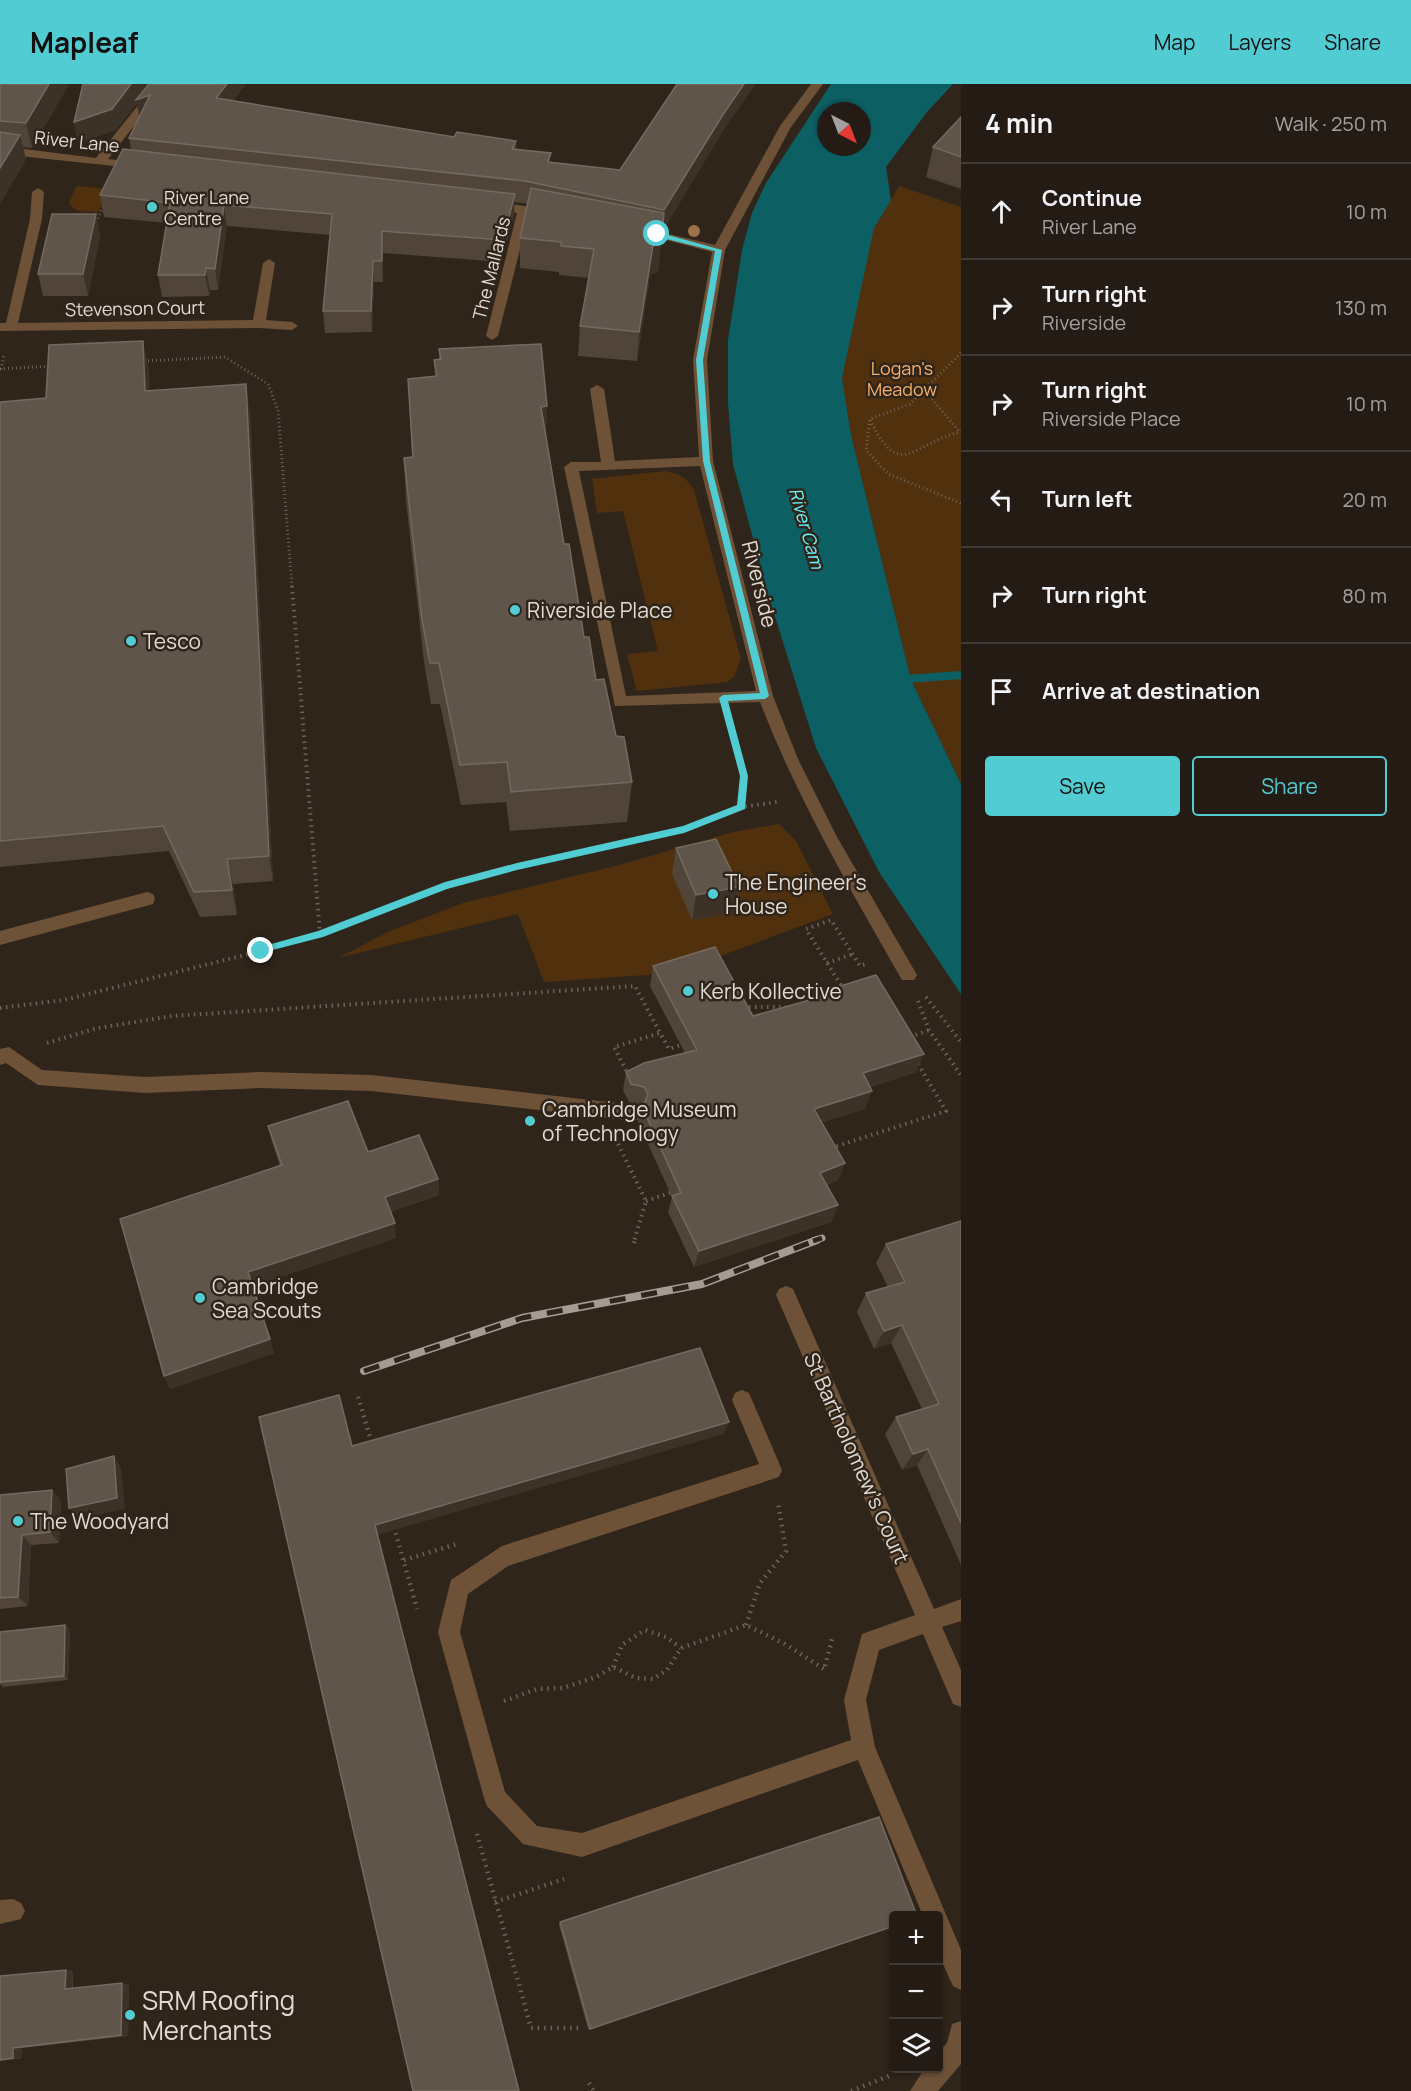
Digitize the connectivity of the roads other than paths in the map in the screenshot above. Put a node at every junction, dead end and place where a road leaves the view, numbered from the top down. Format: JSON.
{"nodes":[{"id":1,"x":161,"y":84,"type":"edge"},
{"id":2,"x":817,"y":84,"type":"edge"},
{"id":3,"x":0,"y":150,"type":"edge"},
{"id":4,"x":99,"y":162,"type":"junction"},
{"id":5,"x":158,"y":168,"type":"edge"},
{"id":6,"x":38,"y":192,"type":"dead end"},
{"id":7,"x":477,"y":204,"type":"edge"},
{"id":8,"x":524,"y":209,"type":"junction"},
{"id":9,"x":568,"y":217,"type":"edge"},
{"id":10,"x":36,"y":219,"type":"junction"},
{"id":11,"x":77,"y":223,"type":"edge"},
{"id":12,"x":624,"y":228,"type":"edge"},
{"id":13,"x":719,"y":250,"type":"junction"},
{"id":14,"x":269,"y":263,"type":"dead end"},
{"id":15,"x":259,"y":324,"type":"junction"},
{"id":16,"x":292,"y":326,"type":"dead end"},
{"id":17,"x":6,"y":327,"type":"edge"},
{"id":18,"x":492,"y":336,"type":"dead end"},
{"id":19,"x":597,"y":389,"type":"dead end"},
{"id":20,"x":706,"y":461,"type":"junction"},
{"id":21,"x":609,"y":466,"type":"junction"},
{"id":22,"x":765,"y":696,"type":"junction"},
{"id":23,"x":147,"y":899,"type":"dead end"},
{"id":24,"x":0,"y":938,"type":"edge"},
{"id":25,"x":908,"y":975,"type":"road end"},
{"id":26,"x":4,"y":1056,"type":"edge"},
{"id":27,"x":633,"y":1113,"type":"dead end"},
{"id":28,"x":786,"y":1295,"type":"dead end"},
{"id":29,"x":742,"y":1400,"type":"dead end"},
{"id":30,"x":961,"y":1610,"type":"edge"},
{"id":31,"x":928,"y":1620,"type":"junction"},
{"id":32,"x":961,"y":1696,"type":"edge"},
{"id":33,"x":864,"y":1747,"type":"junction"},
{"id":34,"x":933,"y":1911,"type":"edge"},
{"id":35,"x":943,"y":1934,"type":"edge"},
{"id":36,"x":961,"y":1978,"type":"edge"},
{"id":37,"x":961,"y":2033,"type":"edge"},
{"id":38,"x":922,"y":2091,"type":"edge"}],
"edges":[{"from":1,"to":4,"type":"street"},
{"from":2,"to":13,"type":"street","name":"Riverside"},
{"from":3,"to":4,"type":"street","name":"River Lane"},
{"from":4,"to":5,"type":"street","name":"River Lane"},
{"from":6,"to":10,"type":"street","name":"Stevenson Court"},
{"from":7,"to":8,"type":"street"},
{"from":8,"to":9,"type":"street"},
{"from":8,"to":18,"type":"street","name":"The Mallards"},
{"from":10,"to":11,"type":"street"},
{"from":10,"to":17,"type":"street","name":"Stevenson Court"},
{"from":12,"to":13,"type":"street"},
{"from":13,"to":20,"type":"street","name":"Riverside"},
{"from":14,"to":15,"type":"street"},
{"from":15,"to":16,"type":"street","name":"Stevenson Court"},
{"from":15,"to":17,"type":"street","name":"Stevenson Court"},
{"from":19,"to":21,"type":"street"},
{"from":20,"to":21,"type":"street"},
{"from":20,"to":22,"type":"street","name":"Riverside"},
{"from":21,"to":22,"type":"street"},
{"from":22,"to":25,"type":"street","name":"Riverside"},
{"from":23,"to":24,"type":"street"},
{"from":26,"to":27,"type":"street"},
{"from":28,"to":31,"type":"street","name":"St Bartholomew's Court"},
{"from":29,"to":33,"type":"street"},
{"from":30,"to":31,"type":"street"},
{"from":31,"to":32,"type":"street","name":"St Bartholomew's Court"},
{"from":31,"to":33,"type":"street"},
{"from":33,"to":34,"type":"street"},
{"from":35,"to":36,"type":"street"},
{"from":37,"to":38,"type":"street"}]}
